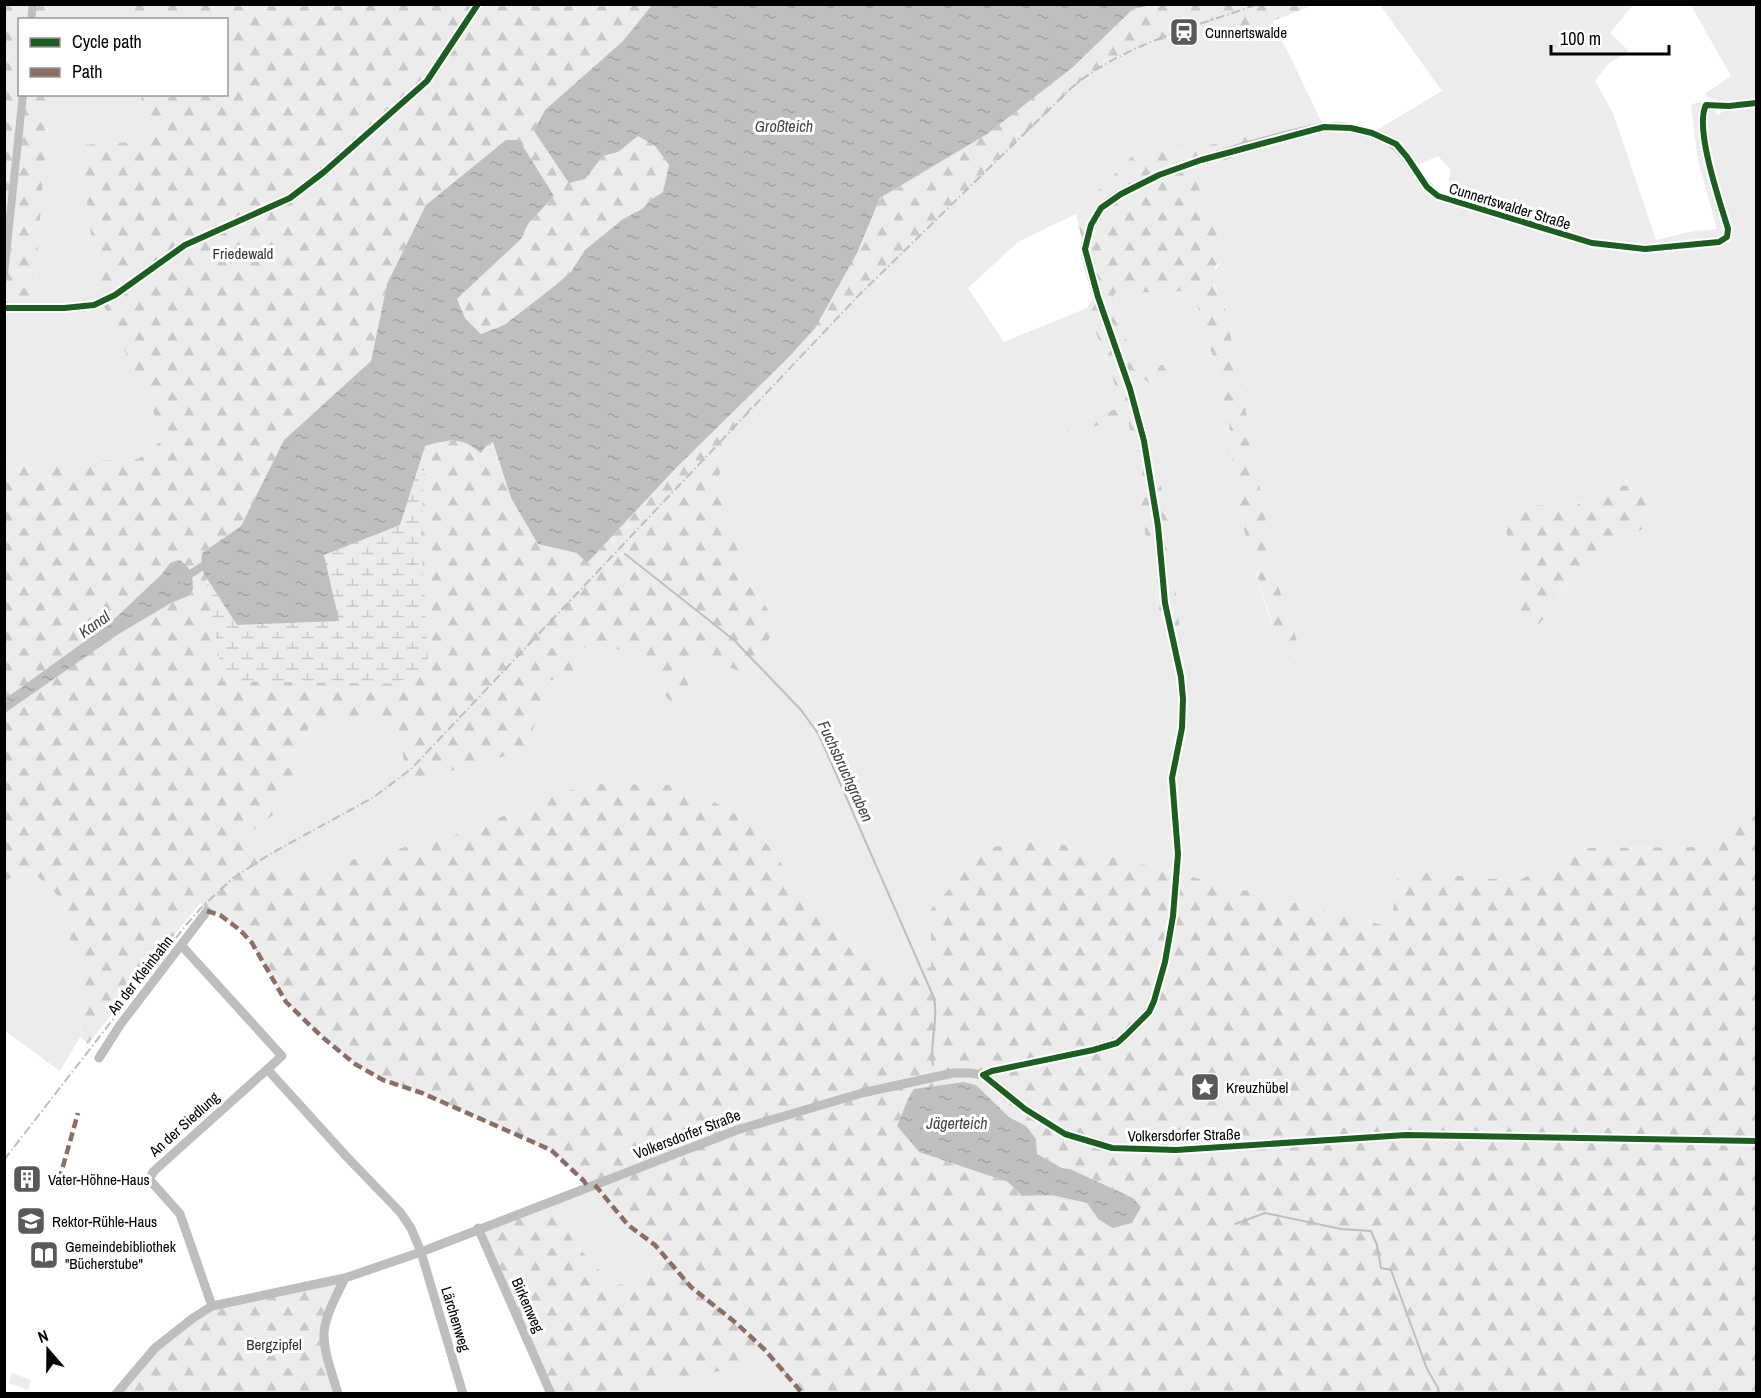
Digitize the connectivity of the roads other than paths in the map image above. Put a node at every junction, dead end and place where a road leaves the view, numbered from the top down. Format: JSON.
{"nodes":[{"id":1,"x":1756,"y":103,"type":"edge"},
{"id":2,"x":1101,"y":306,"type":"dead end"},
{"id":3,"x":207,"y":911,"type":"dead end"},
{"id":4,"x":182,"y":946,"type":"junction"},
{"id":5,"x":99,"y":1058,"type":"dead end"},
{"id":6,"x":268,"y":1070,"type":"junction"},
{"id":7,"x":1756,"y":1141,"type":"edge"},
{"id":8,"x":478,"y":1228,"type":"junction"},
{"id":9,"x":421,"y":1252,"type":"junction"},
{"id":10,"x":345,"y":1278,"type":"junction"},
{"id":11,"x":212,"y":1306,"type":"junction"},
{"id":12,"x":116,"y":1394,"type":"edge"},
{"id":13,"x":338,"y":1394,"type":"edge"},
{"id":14,"x":463,"y":1394,"type":"edge"},
{"id":15,"x":551,"y":1394,"type":"edge"}],
"edges":[{"from":1,"to":2,"type":"street","name":"Cunnertswalder Straße"},
{"from":3,"to":4,"type":"street","name":"An der Kleinbahn"},
{"from":4,"to":5,"type":"street","name":"An der Kleinbahn"},
{"from":4,"to":6,"type":"street"},
{"from":6,"to":9,"type":"street"},
{"from":6,"to":11,"type":"street","name":"An der Siedlung"},
{"from":7,"to":8,"type":"street","name":"Volkersdorfer Straße"},
{"from":8,"to":9,"type":"street","name":"Volkersdorfer Straße"},
{"from":8,"to":15,"type":"street","name":"Birkenweg"},
{"from":9,"to":10,"type":"street","name":"Volkersdorfer Straße"},
{"from":9,"to":14,"type":"street","name":"Lärchenweg"},
{"from":10,"to":11,"type":"street","name":"Volkersdorfer Straße"},
{"from":10,"to":13,"type":"street"},
{"from":11,"to":12,"type":"street","name":"Volkersdorfer Straße"}]}
